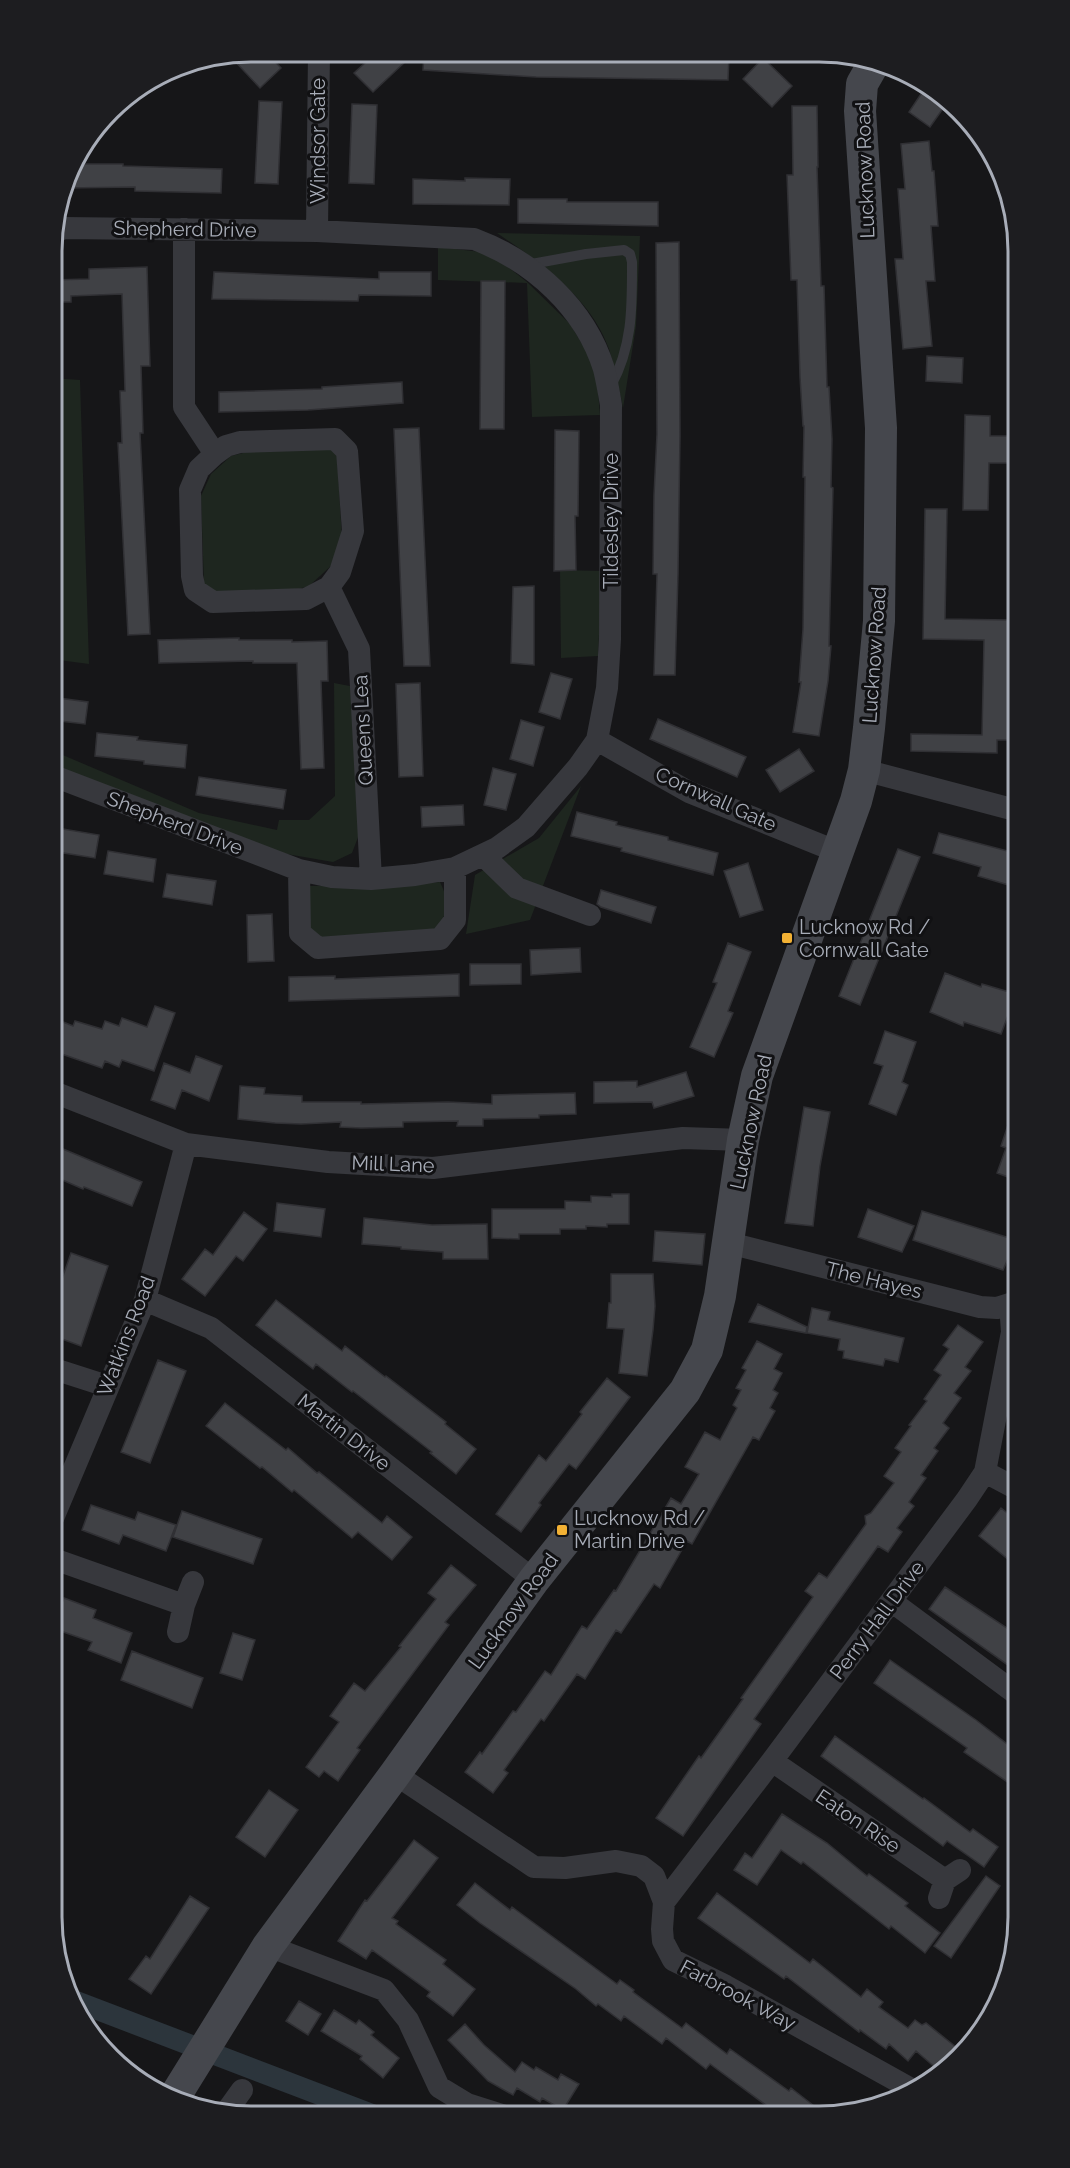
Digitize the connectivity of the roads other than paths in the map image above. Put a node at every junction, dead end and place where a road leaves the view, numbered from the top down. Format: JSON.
{"nodes":[{"id":1,"x":319,"y":62,"type":"edge"},
{"id":2,"x":865,"y":68,"type":"edge"},
{"id":3,"x":63,"y":229,"type":"edge"},
{"id":4,"x":184,"y":229,"type":"junction"},
{"id":5,"x":318,"y":231,"type":"junction"},
{"id":6,"x":524,"y":266,"type":"junction"},
{"id":7,"x":609,"y":392,"type":"junction"},
{"id":8,"x":215,"y":454,"type":"junction"},
{"id":9,"x":329,"y":587,"type":"junction"},
{"id":10,"x":597,"y":740,"type":"junction"},
{"id":11,"x":864,"y":770,"type":"junction"},
{"id":12,"x":62,"y":779,"type":"edge"},
{"id":13,"x":1008,"y":808,"type":"edge"},
{"id":14,"x":838,"y":852,"type":"junction"},
{"id":15,"x":483,"y":855,"type":"junction"},
{"id":16,"x":454,"y":868,"type":"junction"},
{"id":17,"x":299,"y":870,"type":"junction"},
{"id":18,"x":371,"y":879,"type":"junction"},
{"id":19,"x":590,"y":915,"type":"dead end"},
{"id":20,"x":62,"y":1095,"type":"edge"},
{"id":21,"x":744,"y":1140,"type":"junction"},
{"id":22,"x":186,"y":1144,"type":"junction"},
{"id":23,"x":729,"y":1244,"type":"junction"},
{"id":24,"x":144,"y":1300,"type":"junction"},
{"id":25,"x":1008,"y":1305,"type":"edge"},
{"id":26,"x":1008,"y":1353,"type":"edge"},
{"id":27,"x":62,"y":1372,"type":"edge"},
{"id":28,"x":107,"y":1386,"type":"junction"},
{"id":29,"x":985,"y":1472,"type":"junction"},
{"id":30,"x":1008,"y":1484,"type":"edge"},
{"id":31,"x":62,"y":1496,"type":"edge"},
{"id":32,"x":62,"y":1562,"type":"edge"},
{"id":33,"x":534,"y":1580,"type":"junction"},
{"id":34,"x":193,"y":1582,"type":"dead end"},
{"id":35,"x":891,"y":1601,"type":"junction"},
{"id":36,"x":184,"y":1605,"type":"junction"},
{"id":37,"x":178,"y":1632,"type":"dead end"},
{"id":38,"x":1008,"y":1688,"type":"edge"},
{"id":39,"x":772,"y":1761,"type":"junction"},
{"id":40,"x":395,"y":1774,"type":"junction"},
{"id":41,"x":948,"y":1883,"type":"dead end"},
{"id":42,"x":664,"y":1902,"type":"junction"},
{"id":43,"x":268,"y":1946,"type":"junction"},
{"id":44,"x":905,"y":2086,"type":"edge"},
{"id":45,"x":242,"y":2091,"type":"dead end"},
{"id":46,"x":177,"y":2092,"type":"edge"},
{"id":47,"x":231,"y":2105,"type":"edge"},
{"id":48,"x":476,"y":2106,"type":"edge"}],
"edges":[{"from":1,"to":5,"type":"street","name":"Windsor Gate"},
{"from":2,"to":11,"type":"street","name":"Lucknow Road"},
{"from":3,"to":4,"type":"street","name":"Shepherd Drive"},
{"from":4,"to":5,"type":"street","name":"Shepherd Drive"},
{"from":4,"to":8,"type":"street"},
{"from":5,"to":6,"type":"street","name":"Tildesley Drive"},
{"from":6,"to":7,"type":"street","name":"Tildesley Drive"},
{"from":6,"to":7,"type":"lane"},
{"from":7,"to":10,"type":"street","name":"Tildesley Drive"},
{"from":8,"to":9,"type":"street"},
{"from":8,"to":9,"type":"street"},
{"from":9,"to":18,"type":"street","name":"Queens Lea"},
{"from":10,"to":14,"type":"street","name":"Cornwall Gate"},
{"from":10,"to":15,"type":"street","name":"Tildesley Drive"},
{"from":11,"to":13,"type":"street"},
{"from":11,"to":14,"type":"street","name":"Lucknow Road"},
{"from":12,"to":17,"type":"street","name":"Shepherd Drive"},
{"from":14,"to":21,"type":"street","name":"Lucknow Road"},
{"from":15,"to":16,"type":"street","name":"Tildesley Drive"},
{"from":15,"to":19,"type":"street"},
{"from":16,"to":17,"type":"street"},
{"from":16,"to":18,"type":"street","name":"Tildesley Drive"},
{"from":17,"to":18,"type":"street","name":"Shepherd Drive"},
{"from":20,"to":22,"type":"street","name":"Mill Lane"},
{"from":21,"to":22,"type":"street","name":"Mill Lane"},
{"from":21,"to":23,"type":"street","name":"Lucknow Road"},
{"from":22,"to":24,"type":"street","name":"Watkins Road"},
{"from":23,"to":25,"type":"street","name":"The Hayes"},
{"from":23,"to":33,"type":"street","name":"Lucknow Road"},
{"from":24,"to":28,"type":"street","name":"Watkins Road"},
{"from":24,"to":33,"type":"street","name":"Martin Drive"},
{"from":26,"to":29,"type":"street","name":"Perry Hall Drive"},
{"from":27,"to":28,"type":"street"},
{"from":28,"to":31,"type":"street","name":"Watkins Road"},
{"from":29,"to":30,"type":"street"},
{"from":29,"to":35,"type":"street","name":"Perry Hall Drive"},
{"from":32,"to":36,"type":"street"},
{"from":33,"to":40,"type":"street","name":"Lucknow Road"},
{"from":34,"to":36,"type":"street"},
{"from":35,"to":38,"type":"street"},
{"from":35,"to":39,"type":"street","name":"Perry Hall Drive"},
{"from":36,"to":37,"type":"street"},
{"from":39,"to":41,"type":"street","name":"Eaton Rise"},
{"from":39,"to":42,"type":"street","name":"Perry Hall Drive"},
{"from":40,"to":42,"type":"street","name":"Farbrook Way"},
{"from":40,"to":43,"type":"street","name":"Lucknow Road"},
{"from":42,"to":44,"type":"street","name":"Farbrook Way"},
{"from":43,"to":46,"type":"street","name":"Lucknow Road"},
{"from":43,"to":48,"type":"street"},
{"from":45,"to":47,"type":"street"}]}
